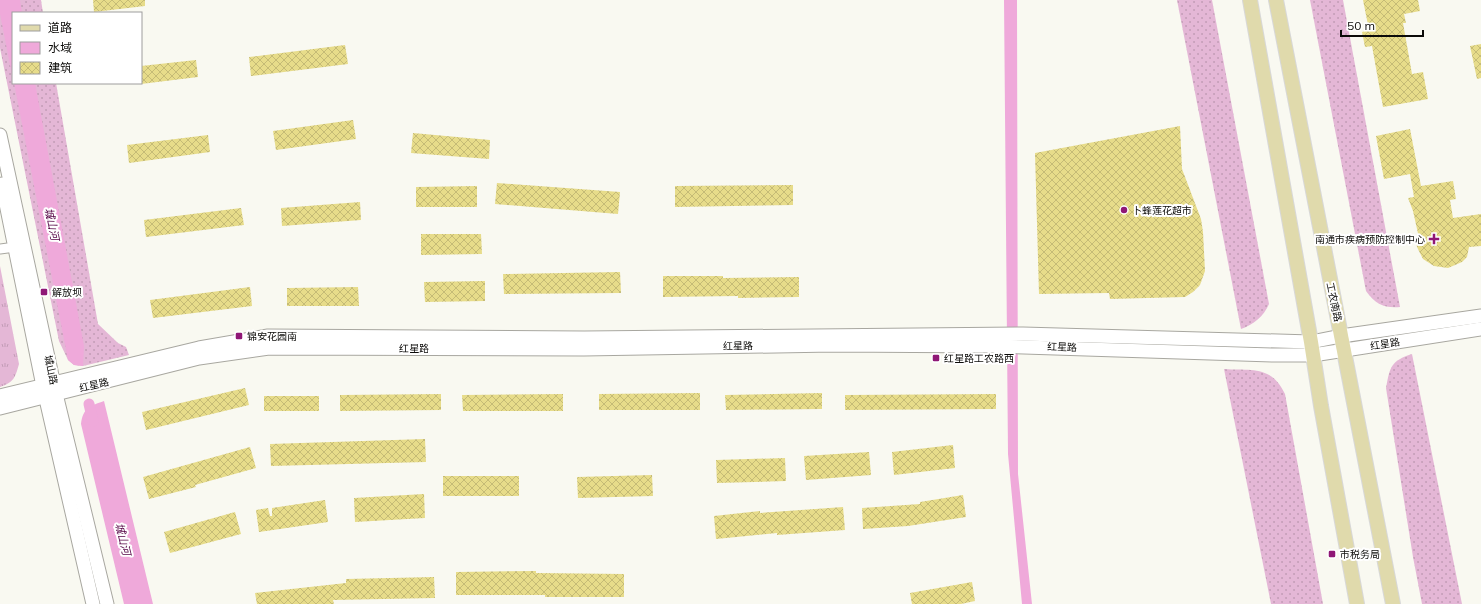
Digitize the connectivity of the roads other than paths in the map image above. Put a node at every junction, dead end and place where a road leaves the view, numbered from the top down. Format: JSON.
{"nodes":[{"id":1,"x":1250,"y":0,"type":"edge"},
{"id":2,"x":1276,"y":0,"type":"edge"},
{"id":3,"x":0,"y":135,"type":"edge"},
{"id":4,"x":0,"y":175,"type":"edge"},
{"id":5,"x":15,"y":247,"type":"junction"},
{"id":6,"x":0,"y":248,"type":"edge"},
{"id":7,"x":1481,"y":316,"type":"edge"},
{"id":8,"x":1481,"y":329,"type":"edge"},
{"id":9,"x":1342,"y":336,"type":"junction"},
{"id":10,"x":1312,"y":348,"type":"junction"},
{"id":11,"x":1345,"y":350,"type":"junction"},
{"id":12,"x":49,"y":390,"type":"junction"},
{"id":13,"x":0,"y":396,"type":"edge"},
{"id":14,"x":0,"y":408,"type":"edge"},
{"id":15,"x":93,"y":604,"type":"edge"},
{"id":16,"x":107,"y":604,"type":"edge"},
{"id":17,"x":1357,"y":604,"type":"edge"},
{"id":18,"x":1393,"y":604,"type":"edge"}],
"edges":[{"from":1,"to":10,"type":"main road"},
{"from":2,"to":9,"type":"main road","name":"工农南路"},
{"from":3,"to":12,"type":"main road","name":"城山路"},
{"from":4,"to":5,"type":"main road","name":"城山路"},
{"from":5,"to":6,"type":"street"},
{"from":5,"to":12,"type":"main road","name":"城山路"},
{"from":7,"to":9,"type":"main road","name":"红星路"},
{"from":8,"to":11,"type":"main road","name":"红星路"},
{"from":9,"to":10,"type":"main road","name":"红星路"},
{"from":9,"to":11,"type":"main road","name":"工农南路"},
{"from":10,"to":11,"type":"main road","name":"红星路"},
{"from":10,"to":12,"type":"main road","name":"红星路"},
{"from":10,"to":17,"type":"main road"},
{"from":11,"to":18,"type":"main road","name":"工农南路"},
{"from":12,"to":13,"type":"main road","name":"红星路"},
{"from":12,"to":14,"type":"main road","name":"红星路"},
{"from":12,"to":15,"type":"main road","name":"城山路"},
{"from":12,"to":16,"type":"main road","name":"城山路"}]}
